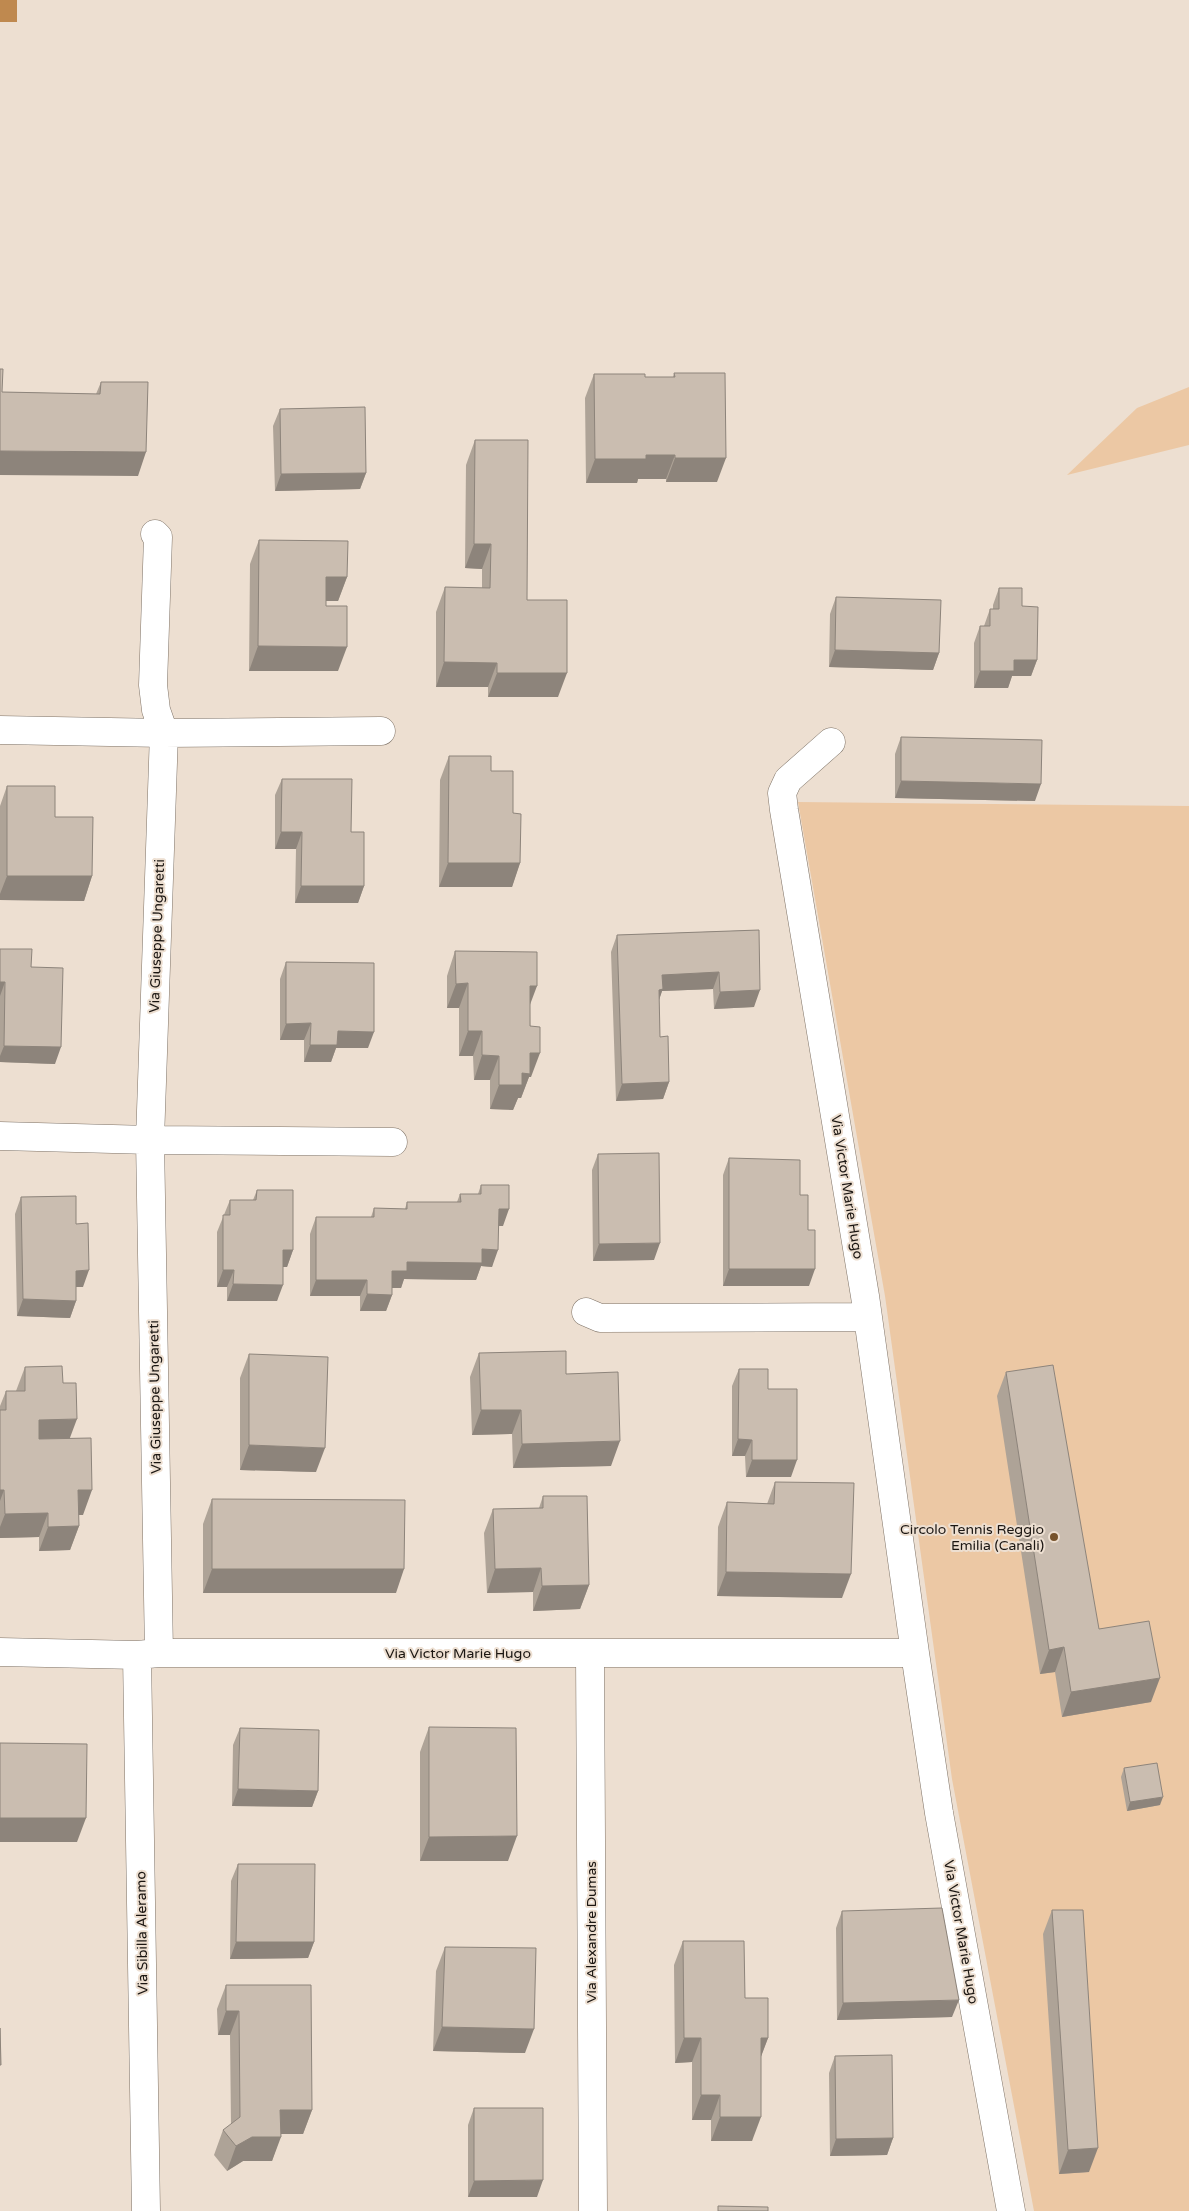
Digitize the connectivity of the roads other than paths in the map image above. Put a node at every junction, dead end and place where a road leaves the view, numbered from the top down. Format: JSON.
{"nodes":[{"id":1,"x":156,"y":534,"type":"dead end"},
{"id":2,"x":0,"y":730,"type":"edge"},
{"id":3,"x":381,"y":730,"type":"dead end"},
{"id":4,"x":164,"y":732,"type":"junction"},
{"id":5,"x":831,"y":742,"type":"dead end"},
{"id":6,"x":0,"y":1136,"type":"edge"},
{"id":7,"x":150,"y":1140,"type":"junction"},
{"id":8,"x":393,"y":1142,"type":"dead end"},
{"id":9,"x":586,"y":1312,"type":"dead end"},
{"id":10,"x":867,"y":1317,"type":"junction"},
{"id":11,"x":0,"y":1652,"type":"edge"},
{"id":12,"x":915,"y":1653,"type":"junction"},
{"id":13,"x":148,"y":1654,"type":"junction"},
{"id":14,"x":590,"y":1654,"type":"junction"},
{"id":15,"x":146,"y":2211,"type":"edge"},
{"id":16,"x":593,"y":2211,"type":"edge"},
{"id":17,"x":1011,"y":2211,"type":"edge"}],
"edges":[{"from":1,"to":4,"type":"street","name":"Via Giuseppe Ungaretti"},
{"from":2,"to":4,"type":"street"},
{"from":3,"to":4,"type":"street"},
{"from":4,"to":7,"type":"street","name":"Via Giuseppe Ungaretti"},
{"from":5,"to":10,"type":"street","name":"Via Victor Marie Hugo"},
{"from":6,"to":7,"type":"street"},
{"from":7,"to":8,"type":"street"},
{"from":7,"to":13,"type":"street","name":"Via Giuseppe Ungaretti"},
{"from":9,"to":10,"type":"street"},
{"from":10,"to":12,"type":"street","name":"Via Victor Marie Hugo"},
{"from":11,"to":13,"type":"street","name":"Via Victor Marie Hugo"},
{"from":12,"to":14,"type":"street","name":"Via Victor Marie Hugo"},
{"from":12,"to":17,"type":"street","name":"Via Victor Marie Hugo"},
{"from":13,"to":14,"type":"street","name":"Via Victor Marie Hugo"},
{"from":13,"to":15,"type":"street","name":"Via Sibilla Aleramo"},
{"from":14,"to":16,"type":"street","name":"Via Alexandre Dumas"}]}
